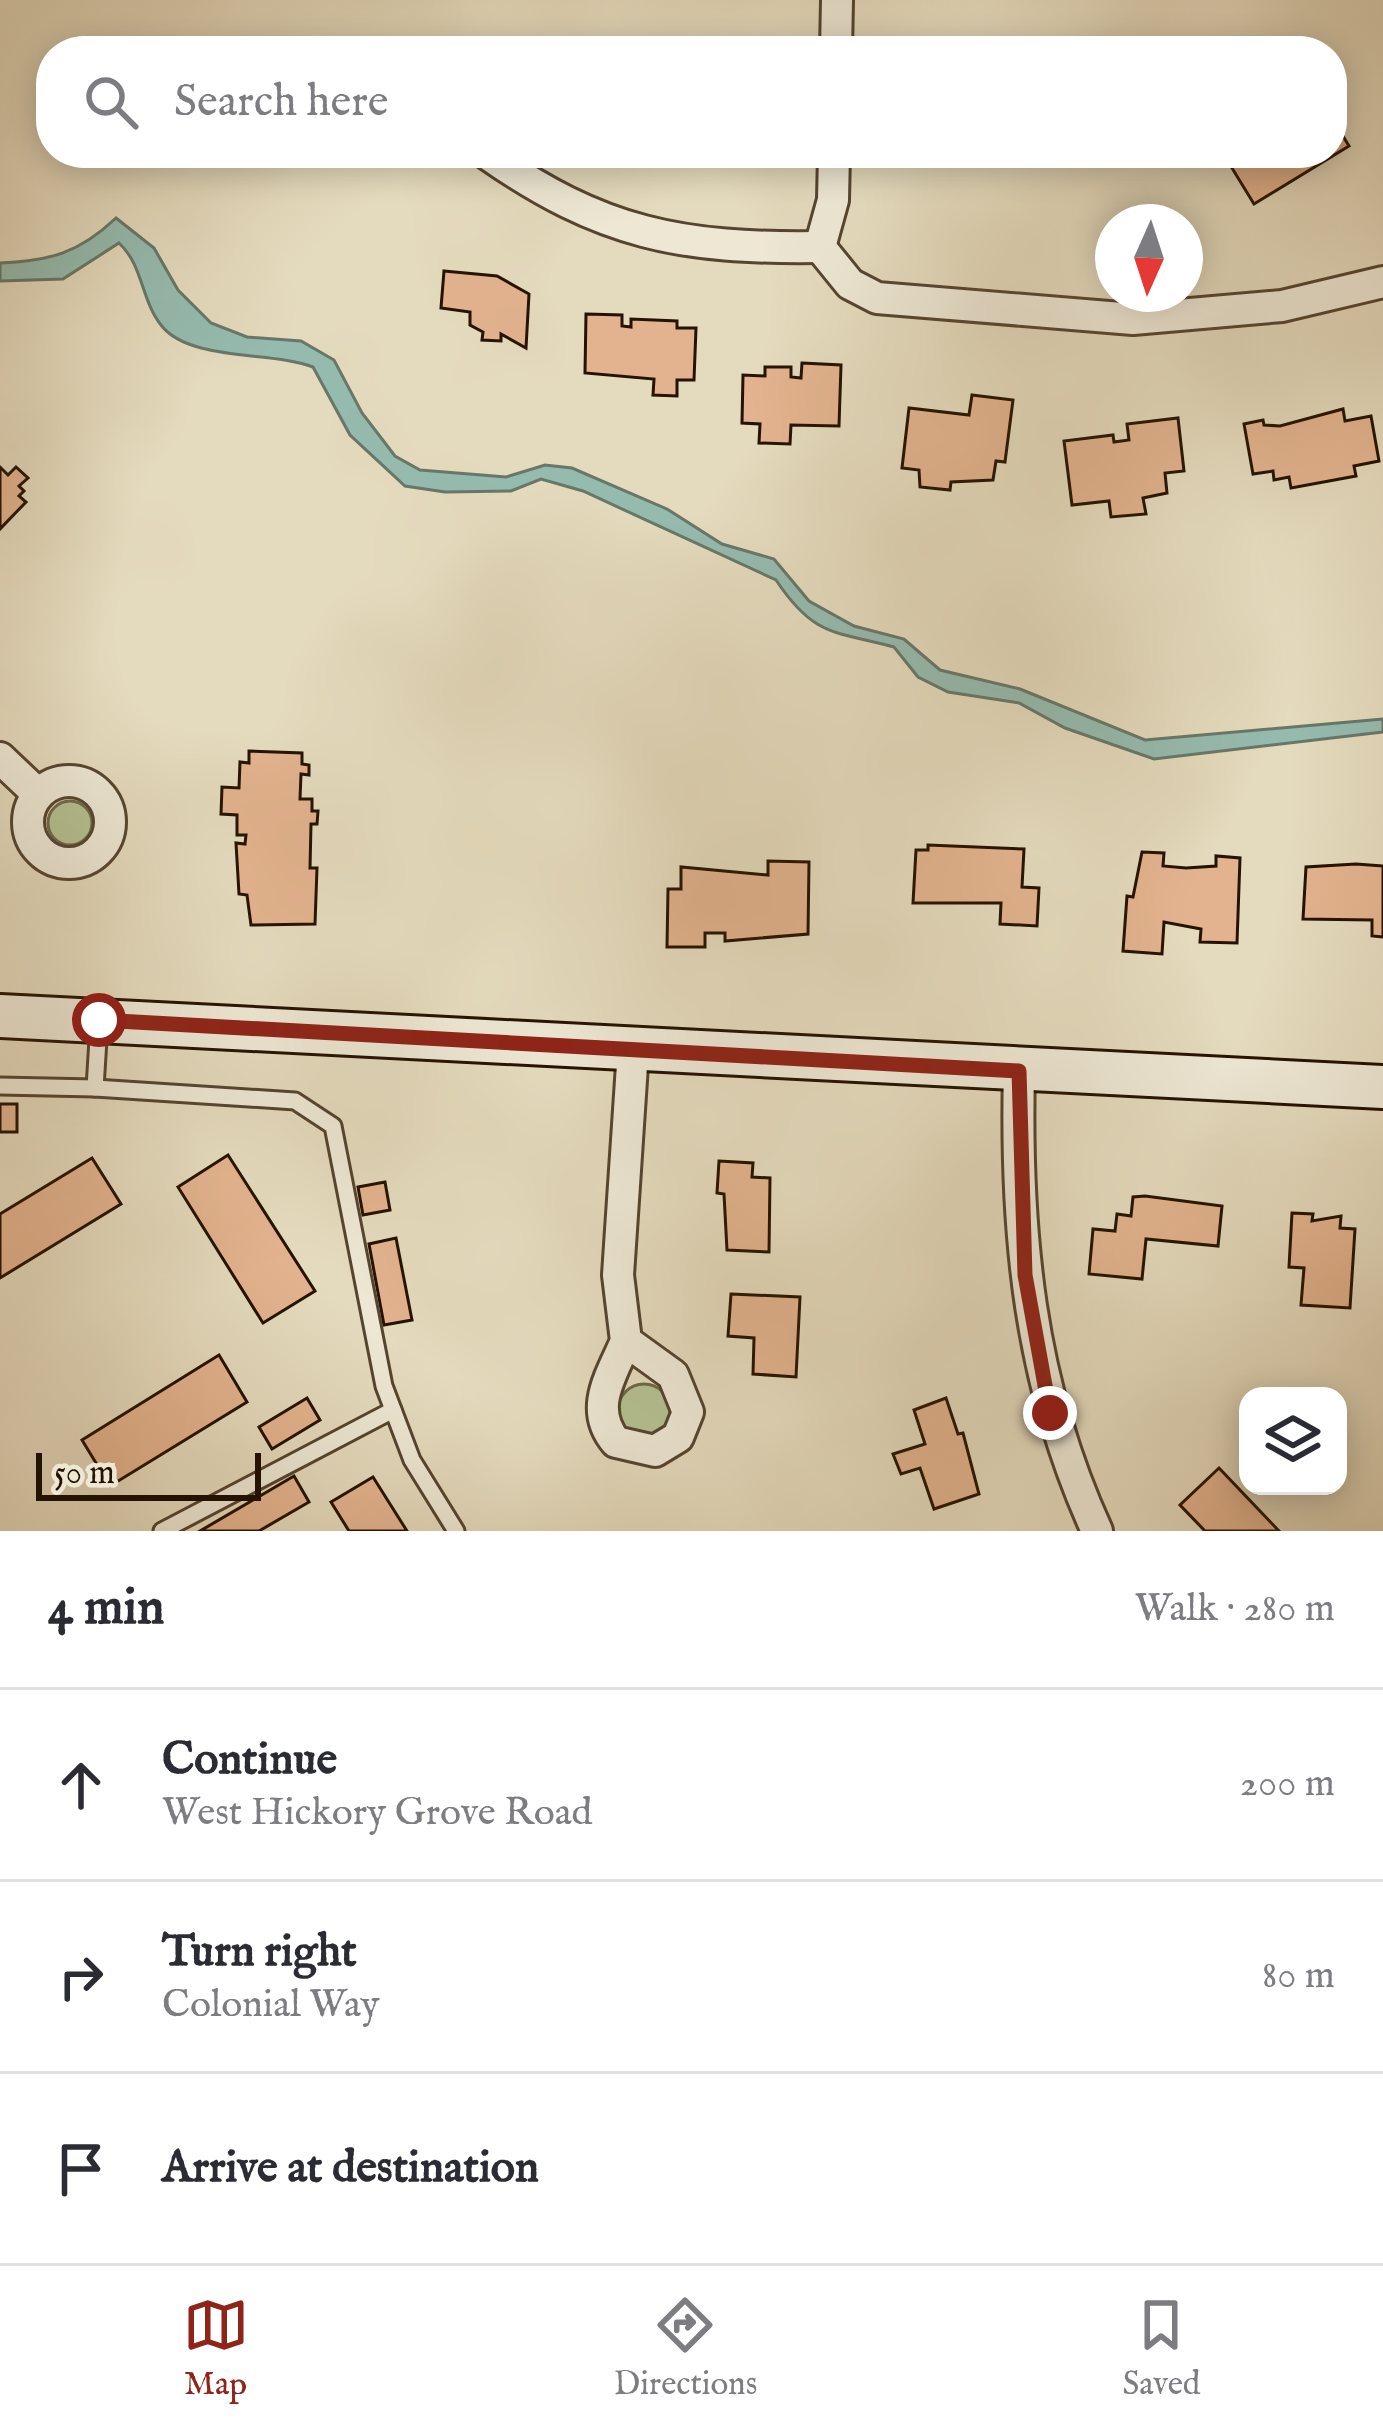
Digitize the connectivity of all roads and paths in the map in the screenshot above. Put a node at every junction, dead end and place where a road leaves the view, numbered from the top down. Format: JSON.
{"nodes":[{"id":1,"x":837,"y":0,"type":"edge"},
{"id":2,"x":836,"y":36,"type":"edge"},
{"id":3,"x":507,"y":168,"type":"edge"},
{"id":4,"x":834,"y":168,"type":"edge"},
{"id":5,"x":820,"y":247,"type":"junction"},
{"id":6,"x":1383,"y":282,"type":"edge"},
{"id":7,"x":0,"y":758,"type":"edge"},
{"id":8,"x":38,"y":794,"type":"dead end"},
{"id":9,"x":0,"y":1016,"type":"edge"},
{"id":10,"x":99,"y":1020,"type":"junction"},
{"id":11,"x":633,"y":1050,"type":"junction"},
{"id":12,"x":1019,"y":1071,"type":"junction"},
{"id":13,"x":0,"y":1086,"type":"edge"},
{"id":14,"x":1383,"y":1087,"type":"edge"},
{"id":15,"x":95,"y":1088,"type":"junction"},
{"id":16,"x":626,"y":1341,"type":"dead end"},
{"id":17,"x":393,"y":1410,"type":"junction"},
{"id":18,"x":162,"y":1531,"type":"edge"},
{"id":19,"x":456,"y":1531,"type":"edge"},
{"id":20,"x":1096,"y":1531,"type":"edge"}],
"edges":[{"from":1,"to":2,"type":"street"},
{"from":3,"to":5,"type":"street"},
{"from":4,"to":5,"type":"street"},
{"from":5,"to":6,"type":"street"},
{"from":7,"to":8,"type":"street"},
{"from":9,"to":10,"type":"street"},
{"from":10,"to":11,"type":"street"},
{"from":10,"to":15,"type":"lane"},
{"from":11,"to":12,"type":"street"},
{"from":11,"to":16,"type":"street"},
{"from":12,"to":14,"type":"street"},
{"from":12,"to":20,"type":"street"},
{"from":13,"to":15,"type":"lane"},
{"from":15,"to":17,"type":"lane"},
{"from":17,"to":18,"type":"lane"},
{"from":17,"to":19,"type":"lane"}]}
